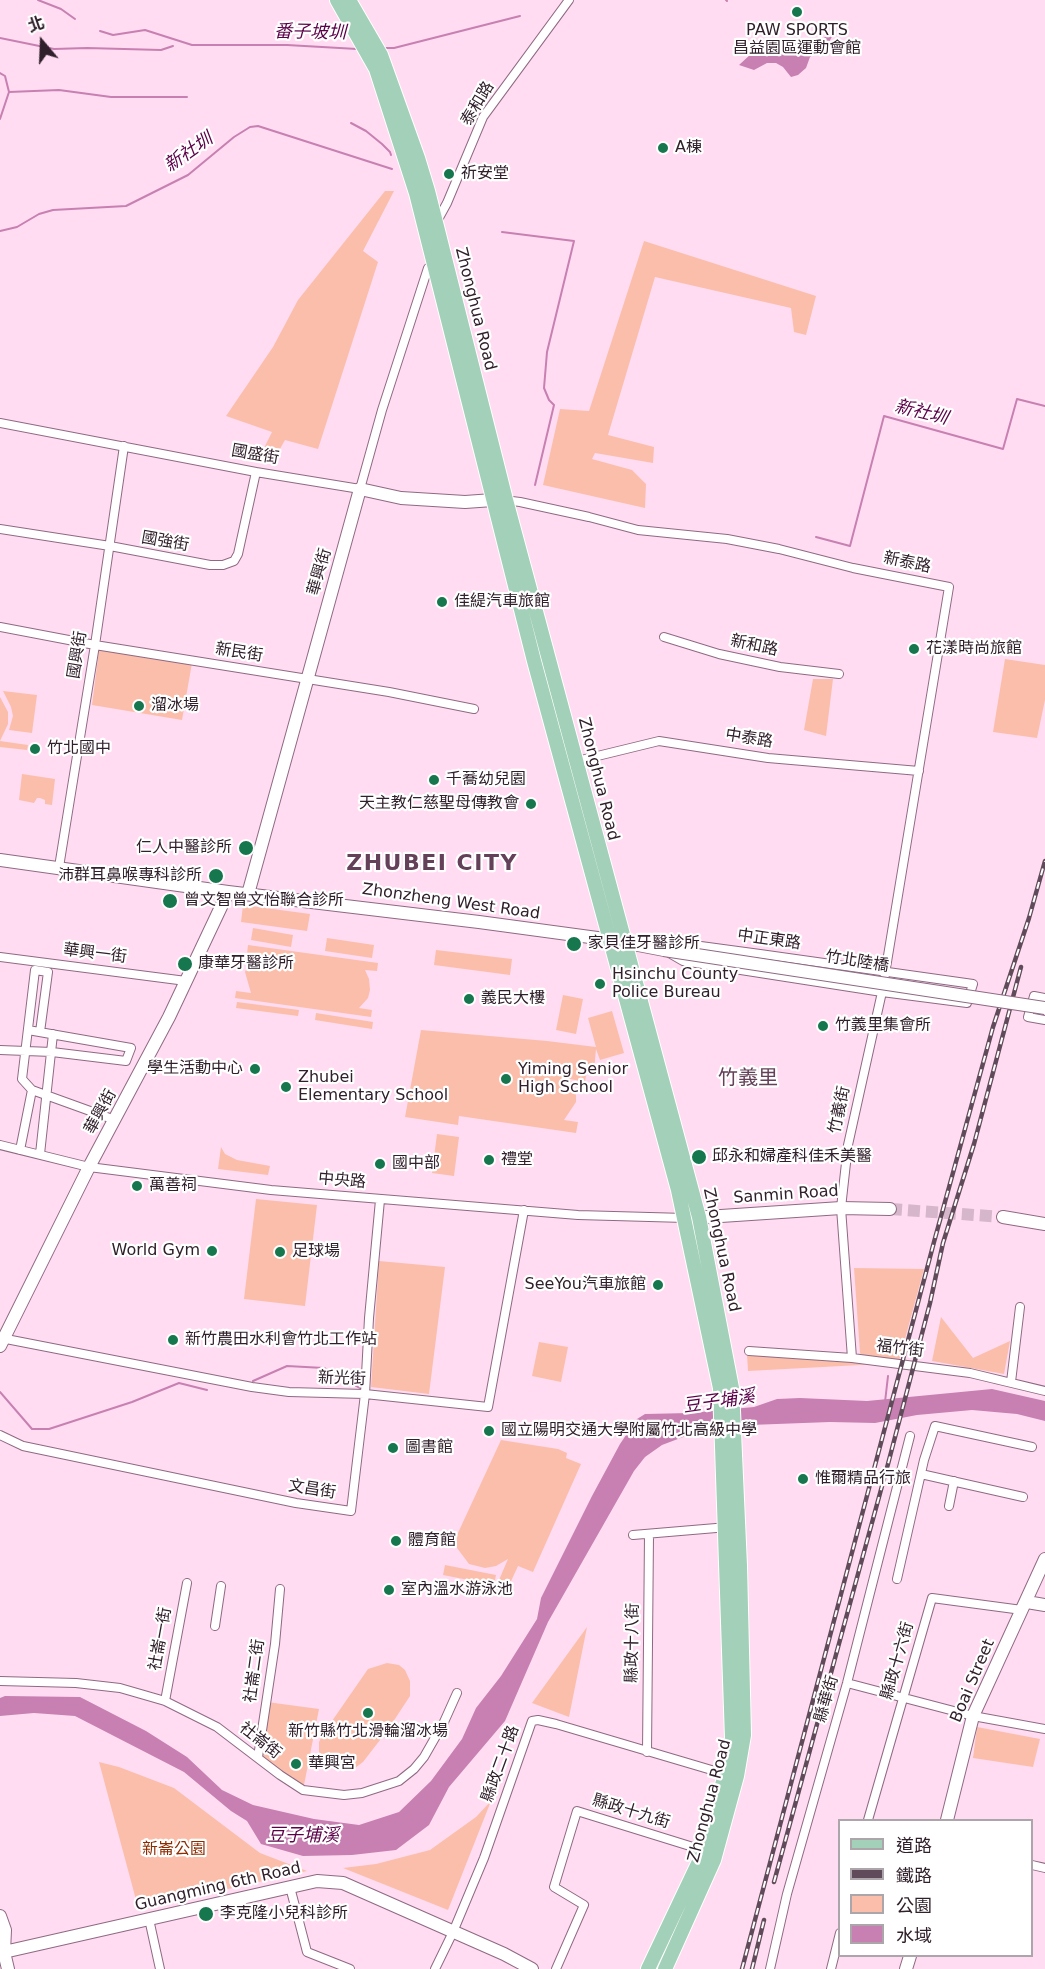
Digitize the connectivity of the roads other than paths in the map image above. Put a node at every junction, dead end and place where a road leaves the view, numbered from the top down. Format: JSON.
{"nodes":[{"id":1,"x":337,"y":0,"type":"edge"},
{"id":2,"x":350,"y":0,"type":"edge"},
{"id":3,"x":569,"y":0,"type":"edge"},
{"id":4,"x":365,"y":38,"type":"junction"},
{"id":5,"x":430,"y":226,"type":"junction"},
{"id":6,"x":435,"y":265,"type":"junction"},
{"id":7,"x":0,"y":423,"type":"edge"},
{"id":8,"x":124,"y":446,"type":"junction"},
{"id":9,"x":255,"y":472,"type":"junction"},
{"id":10,"x":360,"y":489,"type":"junction"},
{"id":11,"x":500,"y":500,"type":"junction"},
{"id":12,"x":0,"y":529,"type":"edge"},
{"id":13,"x":110,"y":546,"type":"junction"},
{"id":14,"x":0,"y":627,"type":"edge"},
{"id":15,"x":664,"y":637,"type":"dead end"},
{"id":16,"x":95,"y":645,"type":"junction"},
{"id":17,"x":839,"y":674,"type":"dead end"},
{"id":18,"x":307,"y":679,"type":"junction"},
{"id":19,"x":474,"y":709,"type":"dead end"},
{"id":20,"x":577,"y":760,"type":"junction"},
{"id":21,"x":919,"y":771,"type":"junction"},
{"id":22,"x":0,"y":860,"type":"edge"},
{"id":23,"x":59,"y":867,"type":"junction"},
{"id":24,"x":228,"y":892,"type":"junction"},
{"id":25,"x":248,"y":894,"type":"junction"},
{"id":26,"x":618,"y":941,"type":"junction"},
{"id":27,"x":664,"y":950,"type":"junction"},
{"id":28,"x":0,"y":957,"type":"edge"},
{"id":29,"x":884,"y":974,"type":"junction"},
{"id":30,"x":186,"y":981,"type":"junction"},
{"id":31,"x":882,"y":992,"type":"junction"},
{"id":32,"x":1045,"y":998,"type":"edge"},
{"id":33,"x":1045,"y":1008,"type":"edge"},
{"id":34,"x":1045,"y":1020,"type":"edge"},
{"id":35,"x":28,"y":1030,"type":"junction"},
{"id":36,"x":40,"y":1032,"type":"junction"},
{"id":37,"x":53,"y":1034,"type":"junction"},
{"id":38,"x":0,"y":1050,"type":"edge"},
{"id":39,"x":25,"y":1050,"type":"junction"},
{"id":40,"x":52,"y":1052,"type":"junction"},
{"id":41,"x":129,"y":1055,"type":"junction"},
{"id":42,"x":146,"y":1061,"type":"junction"},
{"id":43,"x":32,"y":1090,"type":"junction"},
{"id":44,"x":45,"y":1096,"type":"junction"},
{"id":45,"x":116,"y":1120,"type":"junction"},
{"id":46,"x":0,"y":1145,"type":"edge"},
{"id":47,"x":20,"y":1150,"type":"junction"},
{"id":48,"x":40,"y":1154,"type":"junction"},
{"id":49,"x":89,"y":1167,"type":"junction"},
{"id":50,"x":380,"y":1200,"type":"junction"},
{"id":51,"x":841,"y":1208,"type":"junction"},
{"id":52,"x":890,"y":1209,"type":"tunnel mouth"},
{"id":53,"x":524,"y":1210,"type":"junction"},
{"id":54,"x":699,"y":1217,"type":"junction"},
{"id":55,"x":1003,"y":1217,"type":"tunnel mouth"},
{"id":56,"x":685,"y":1218,"type":"junction"},
{"id":57,"x":1045,"y":1224,"type":"edge"},
{"id":58,"x":1020,"y":1307,"type":"dead end"},
{"id":59,"x":1,"y":1341,"type":"edge"},
{"id":60,"x":749,"y":1351,"type":"dead end"},
{"id":61,"x":852,"y":1358,"type":"junction"},
{"id":62,"x":1011,"y":1382,"type":"junction"},
{"id":63,"x":726,"y":1388,"type":"junction"},
{"id":64,"x":1045,"y":1391,"type":"edge"},
{"id":65,"x":365,"y":1394,"type":"junction"},
{"id":66,"x":0,"y":1434,"type":"edge"},
{"id":67,"x":910,"y":1436,"type":"dead end"},
{"id":68,"x":1032,"y":1448,"type":"dead end"},
{"id":69,"x":921,"y":1474,"type":"junction"},
{"id":70,"x":954,"y":1481,"type":"junction"},
{"id":71,"x":1023,"y":1497,"type":"dead end"},
{"id":72,"x":949,"y":1506,"type":"dead end"},
{"id":73,"x":732,"y":1526,"type":"junction"},
{"id":74,"x":633,"y":1535,"type":"dead end"},
{"id":75,"x":649,"y":1535,"type":"junction"},
{"id":76,"x":1045,"y":1559,"type":"edge"},
{"id":77,"x":897,"y":1579,"type":"dead end"},
{"id":78,"x":187,"y":1583,"type":"dead end"},
{"id":79,"x":221,"y":1586,"type":"dead end"},
{"id":80,"x":280,"y":1589,"type":"dead end"},
{"id":81,"x":1045,"y":1605,"type":"edge"},
{"id":82,"x":1024,"y":1606,"type":"junction"},
{"id":83,"x":215,"y":1626,"type":"dead end"},
{"id":84,"x":0,"y":1681,"type":"edge"},
{"id":85,"x":847,"y":1683,"type":"junction"},
{"id":86,"x":457,"y":1693,"type":"dead end"},
{"id":87,"x":902,"y":1699,"type":"junction"},
{"id":88,"x":165,"y":1701,"type":"junction"},
{"id":89,"x":973,"y":1716,"type":"junction"},
{"id":90,"x":1045,"y":1729,"type":"edge"},
{"id":91,"x":646,"y":1752,"type":"junction"},
{"id":92,"x":258,"y":1757,"type":"junction"},
{"id":93,"x":725,"y":1774,"type":"junction"},
{"id":94,"x":869,"y":1819,"type":"edge"},
{"id":95,"x":947,"y":1819,"type":"edge"},
{"id":96,"x":710,"y":1852,"type":"junction"},
{"id":97,"x":290,"y":1887,"type":"junction"},
{"id":98,"x":0,"y":1916,"type":"edge"},
{"id":99,"x":149,"y":1919,"type":"junction"},
{"id":100,"x":453,"y":1932,"type":"junction"},
{"id":101,"x":838,"y":1941,"type":"edge"},
{"id":102,"x":2,"y":1948,"type":"edge"},
{"id":103,"x":8,"y":1969,"type":"edge"},
{"id":104,"x":160,"y":1969,"type":"edge"},
{"id":105,"x":350,"y":1969,"type":"edge"},
{"id":106,"x":435,"y":1969,"type":"edge"},
{"id":107,"x":532,"y":1969,"type":"edge"},
{"id":108,"x":556,"y":1969,"type":"edge"},
{"id":109,"x":648,"y":1969,"type":"edge"},
{"id":110,"x":665,"y":1969,"type":"edge"},
{"id":111,"x":770,"y":1969,"type":"edge"},
{"id":112,"x":831,"y":1969,"type":"edge"}],
"edges":[{"from":1,"to":4,"type":"main road"},
{"from":2,"to":4,"type":"main road"},
{"from":3,"to":5,"type":"street","name":"泰和路"},
{"from":4,"to":5,"type":"main road","name":"Zhonghua Road"},
{"from":5,"to":6,"type":"main road","name":"Zhonghua Road"},
{"from":5,"to":11,"type":"main road","name":"Zhonghua Road"},
{"from":6,"to":10,"type":"street","name":"華興街"},
{"from":6,"to":11,"type":"main road","name":"Zhonghua Road"},
{"from":7,"to":8,"type":"street","name":"國盛街"},
{"from":8,"to":9,"type":"street","name":"國盛街"},
{"from":8,"to":13,"type":"street","name":"國興街"},
{"from":9,"to":10,"type":"street","name":"國盛街"},
{"from":9,"to":13,"type":"street","name":"國強街"},
{"from":10,"to":11,"type":"street","name":"國盛街"},
{"from":10,"to":18,"type":"street","name":"華興街"},
{"from":11,"to":20,"type":"main road","name":"Zhonghua Road"},
{"from":11,"to":21,"type":"street","name":"新泰路"},
{"from":11,"to":26,"type":"main road","name":"Zhonghua Road"},
{"from":12,"to":13,"type":"street","name":"國強街"},
{"from":13,"to":16,"type":"street","name":"國興街"},
{"from":14,"to":16,"type":"street","name":"新民街"},
{"from":15,"to":17,"type":"street","name":"新和路"},
{"from":16,"to":18,"type":"street","name":"新民街"},
{"from":16,"to":23,"type":"street","name":"國興街"},
{"from":18,"to":19,"type":"street","name":"新民街"},
{"from":18,"to":25,"type":"street","name":"華興街"},
{"from":20,"to":21,"type":"street","name":"中泰路"},
{"from":20,"to":26,"type":"main road","name":"Zhonghua Road"},
{"from":21,"to":29,"type":"street","name":"新泰路"},
{"from":22,"to":23,"type":"street","name":"Zhonzheng West Road"},
{"from":23,"to":24,"type":"street","name":"Zhonzheng West Road"},
{"from":24,"to":25,"type":"street","name":"Zhonzheng West Road"},
{"from":24,"to":30,"type":"street","name":"華興街"},
{"from":25,"to":26,"type":"street","name":"Zhonzheng West Road"},
{"from":26,"to":27,"type":"street","name":"Zhonzheng West Road"},
{"from":26,"to":54,"type":"main road","name":"Zhonghua Road"},
{"from":26,"to":56,"type":"main road","name":"Zhonghua Road"},
{"from":27,"to":29,"type":"street","name":"中正東路"},
{"from":27,"to":31,"type":"street","name":"中正東路"},
{"from":27,"to":33,"type":"street","name":"竹北陸橋","bridge":true},
{"from":28,"to":30,"type":"street","name":"華興一街"},
{"from":29,"to":31,"type":"street","name":"竹義街"},
{"from":29,"to":31,"type":"street","name":"中正東路"},
{"from":30,"to":42,"type":"street","name":"華興街"},
{"from":31,"to":51,"type":"street","name":"竹義街"},
{"from":32,"to":34,"type":"street"},
{"from":35,"to":36,"type":"street"},
{"from":35,"to":36,"type":"street"},
{"from":35,"to":39,"type":"street"},
{"from":36,"to":37,"type":"street"},
{"from":37,"to":40,"type":"street"},
{"from":37,"to":41,"type":"street"},
{"from":38,"to":39,"type":"street"},
{"from":39,"to":40,"type":"street"},
{"from":39,"to":43,"type":"street"},
{"from":40,"to":41,"type":"street"},
{"from":40,"to":44,"type":"street"},
{"from":41,"to":42,"type":"street"},
{"from":42,"to":45,"type":"street","name":"華興街"},
{"from":43,"to":44,"type":"street"},
{"from":43,"to":47,"type":"street"},
{"from":44,"to":45,"type":"street"},
{"from":44,"to":48,"type":"street"},
{"from":45,"to":49,"type":"street","name":"華興街"},
{"from":46,"to":47,"type":"street","name":"中央路"},
{"from":47,"to":48,"type":"street","name":"中央路"},
{"from":48,"to":49,"type":"street","name":"中央路"},
{"from":49,"to":50,"type":"street","name":"中央路"},
{"from":49,"to":59,"type":"street","name":"華興街"},
{"from":50,"to":53,"type":"street","name":"中央路"},
{"from":50,"to":65,"type":"street","name":"文昌街"},
{"from":51,"to":52,"type":"street","name":"Sanmin Road"},
{"from":51,"to":54,"type":"street","name":"Sanmin Road"},
{"from":51,"to":61,"type":"street","name":"竹義街"},
{"from":53,"to":56,"type":"street","name":"中央路"},
{"from":53,"to":65,"type":"street","name":"新光街"},
{"from":54,"to":56,"type":"street","name":"Sanmin Road"},
{"from":54,"to":63,"type":"main road","name":"Zhonghua Road"},
{"from":55,"to":57,"type":"street"},
{"from":56,"to":63,"type":"main road","name":"Zhonghua Road"},
{"from":58,"to":62,"type":"street"},
{"from":59,"to":65,"type":"street","name":"新光街"},
{"from":60,"to":61,"type":"street","name":"福竹街"},
{"from":61,"to":62,"type":"street","name":"福竹街"},
{"from":62,"to":64,"type":"street","name":"福竹街"},
{"from":63,"to":73,"type":"main road"},
{"from":65,"to":66,"type":"street","name":"文昌街"},
{"from":67,"to":85,"type":"street","name":"縣華街"},
{"from":68,"to":69,"type":"street"},
{"from":69,"to":70,"type":"street"},
{"from":69,"to":77,"type":"street"},
{"from":70,"to":71,"type":"street"},
{"from":70,"to":72,"type":"street"},
{"from":73,"to":75,"type":"street"},
{"from":73,"to":93,"type":"main road","name":"Zhonghua Road"},
{"from":73,"to":96,"type":"main road","name":"Zhonghua Road"},
{"from":74,"to":75,"type":"street"},
{"from":75,"to":91,"type":"street","name":"縣政十八街"},
{"from":76,"to":82,"type":"street","name":"Boai Street"},
{"from":78,"to":88,"type":"street","name":"社崙一街"},
{"from":79,"to":83,"type":"street"},
{"from":80,"to":92,"type":"street","name":"社崙二街"},
{"from":81,"to":82,"type":"street"},
{"from":82,"to":87,"type":"street","name":"縣政十六街"},
{"from":82,"to":89,"type":"street","name":"Boai Street"},
{"from":84,"to":88,"type":"street","name":"社崙街"},
{"from":85,"to":87,"type":"street"},
{"from":85,"to":111,"type":"street","name":"縣華街"},
{"from":86,"to":92,"type":"street","name":"社崙街"},
{"from":87,"to":89,"type":"street"},
{"from":87,"to":94,"type":"street","name":"縣政十六街"},
{"from":88,"to":92,"type":"street","name":"社崙街"},
{"from":89,"to":90,"type":"street"},
{"from":89,"to":95,"type":"street","name":"Boai Street"},
{"from":91,"to":93,"type":"street","name":"縣政二十路"},
{"from":91,"to":100,"type":"street","name":"縣政二十路"},
{"from":93,"to":96,"type":"main road","name":"Zhonghua Road"},
{"from":96,"to":108,"type":"street","name":"縣政十九街"},
{"from":96,"to":109,"type":"main road","name":"Zhonghua Road"},
{"from":96,"to":110,"type":"main road","name":"Zhonghua Road"},
{"from":97,"to":99,"type":"street","name":"Guangming 6th Road"},
{"from":97,"to":100,"type":"street","name":"Guangming 6th Road"},
{"from":97,"to":105,"type":"street"},
{"from":98,"to":102,"type":"street"},
{"from":99,"to":102,"type":"street","name":"Guangming 6th Road"},
{"from":99,"to":104,"type":"street"},
{"from":100,"to":106,"type":"street","name":"縣政二十路"},
{"from":100,"to":107,"type":"street","name":"Guangming 6th Road"},
{"from":101,"to":112,"type":"street"},
{"from":102,"to":103,"type":"street"}]}
